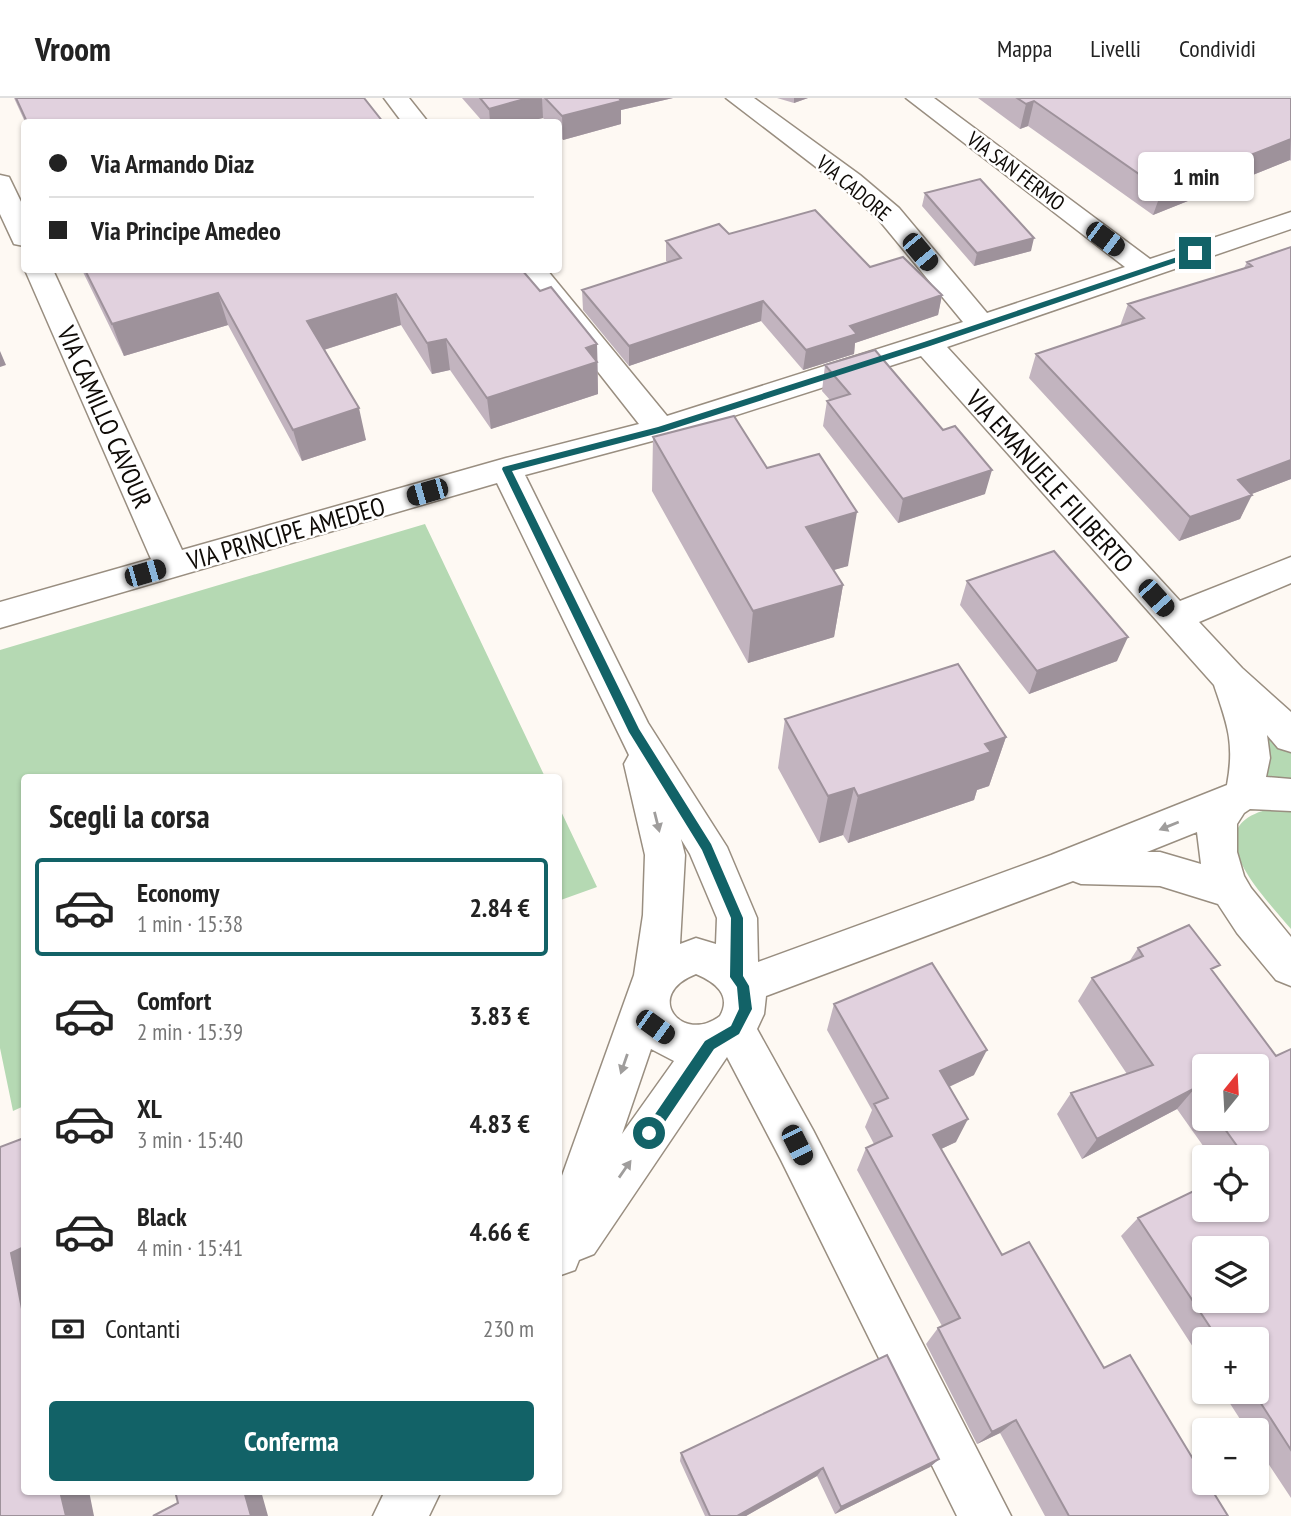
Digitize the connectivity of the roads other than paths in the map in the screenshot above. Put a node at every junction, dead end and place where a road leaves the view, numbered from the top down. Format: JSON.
{"nodes":[{"id":1,"x":396,"y":98,"type":"edge"},
{"id":2,"x":738,"y":98,"type":"edge"},
{"id":3,"x":918,"y":98,"type":"edge"},
{"id":4,"x":413,"y":119,"type":"edge"},
{"id":5,"x":0,"y":184,"type":"edge"},
{"id":6,"x":1291,"y":220,"type":"edge"},
{"id":7,"x":21,"y":231,"type":"edge"},
{"id":8,"x":1147,"y":270,"type":"junction"},
{"id":9,"x":40,"y":273,"type":"edge"},
{"id":10,"x":535,"y":273,"type":"edge"},
{"id":11,"x":982,"y":326,"type":"junction"},
{"id":12,"x":927,"y":344,"type":"junction"},
{"id":13,"x":660,"y":429,"type":"junction"},
{"id":14,"x":506,"y":469,"type":"junction"},
{"id":15,"x":170,"y":566,"type":"junction"},
{"id":16,"x":1291,"y":569,"type":"edge"},
{"id":17,"x":0,"y":615,"type":"edge"},
{"id":18,"x":1174,"y":618,"type":"junction"},
{"id":19,"x":1229,"y":678,"type":"junction"},
{"id":20,"x":634,"y":732,"type":"junction"},
{"id":21,"x":1291,"y":737,"type":"edge"},
{"id":22,"x":1291,"y":795,"type":"edge"},
{"id":23,"x":1238,"y":797,"type":"junction"},
{"id":24,"x":1065,"y":866,"type":"junction"},
{"id":25,"x":1231,"y":891,"type":"junction"},
{"id":26,"x":1291,"y":967,"type":"edge"},
{"id":27,"x":651,"y":988,"type":"junction"},
{"id":28,"x":731,"y":1010,"type":"junction"},
{"id":29,"x":562,"y":1242,"type":"edge"},
{"id":30,"x":562,"y":1259,"type":"edge"},
{"id":31,"x":412,"y":1495,"type":"edge"},
{"id":32,"x":399,"y":1516,"type":"edge"},
{"id":33,"x":985,"y":1516,"type":"edge"}],
"edges":[{"from":1,"to":4,"type":"street"},
{"from":2,"to":11,"type":"street","name":"VIA CADORE"},
{"from":3,"to":8,"type":"street","name":"VIA SAN FERMO"},
{"from":5,"to":7,"type":"street"},
{"from":6,"to":8,"type":"street","name":"VIA PRINCIPE AMEDEO"},
{"from":8,"to":11,"type":"street","name":"VIA PRINCIPE AMEDEO"},
{"from":9,"to":15,"type":"street","name":"VIA CAMILLO CAVOUR"},
{"from":10,"to":13,"type":"street"},
{"from":11,"to":12,"type":"street","name":"VIA PRINCIPE AMEDEO"},
{"from":12,"to":13,"type":"street","name":"VIA PRINCIPE AMEDEO"},
{"from":12,"to":18,"type":"street","name":"VIA EMANUELE FILIBERTO"},
{"from":13,"to":14,"type":"street","name":"VIA PRINCIPE AMEDEO"},
{"from":14,"to":15,"type":"street","name":"VIA PRINCIPE AMEDEO"},
{"from":14,"to":20,"type":"street"},
{"from":15,"to":17,"type":"street","name":"VIA PRINCIPE AMEDEO"},
{"from":16,"to":18,"type":"street"},
{"from":18,"to":19,"type":"street","name":"VIA EMANUELE FILIBERTO"},
{"from":19,"to":21,"type":"street","name":"VIA EMANUELE FILIBERTO"},
{"from":19,"to":23,"type":"street"},
{"from":20,"to":27,"type":"street","one_way":true},
{"from":20,"to":28,"type":"street"},
{"from":22,"to":23,"type":"street"},
{"from":23,"to":24,"type":"street","one_way":true},
{"from":23,"to":25,"type":"street"},
{"from":24,"to":25,"type":"street"},
{"from":24,"to":28,"type":"street"},
{"from":25,"to":26,"type":"street"},
{"from":27,"to":28,"type":"street"},
{"from":27,"to":28,"type":"street"},
{"from":27,"to":29,"type":"street","one_way":true},
{"from":30,"to":28,"type":"street","one_way":true},
{"from":28,"to":33,"type":"street"},
{"from":31,"to":32,"type":"street"}]}
